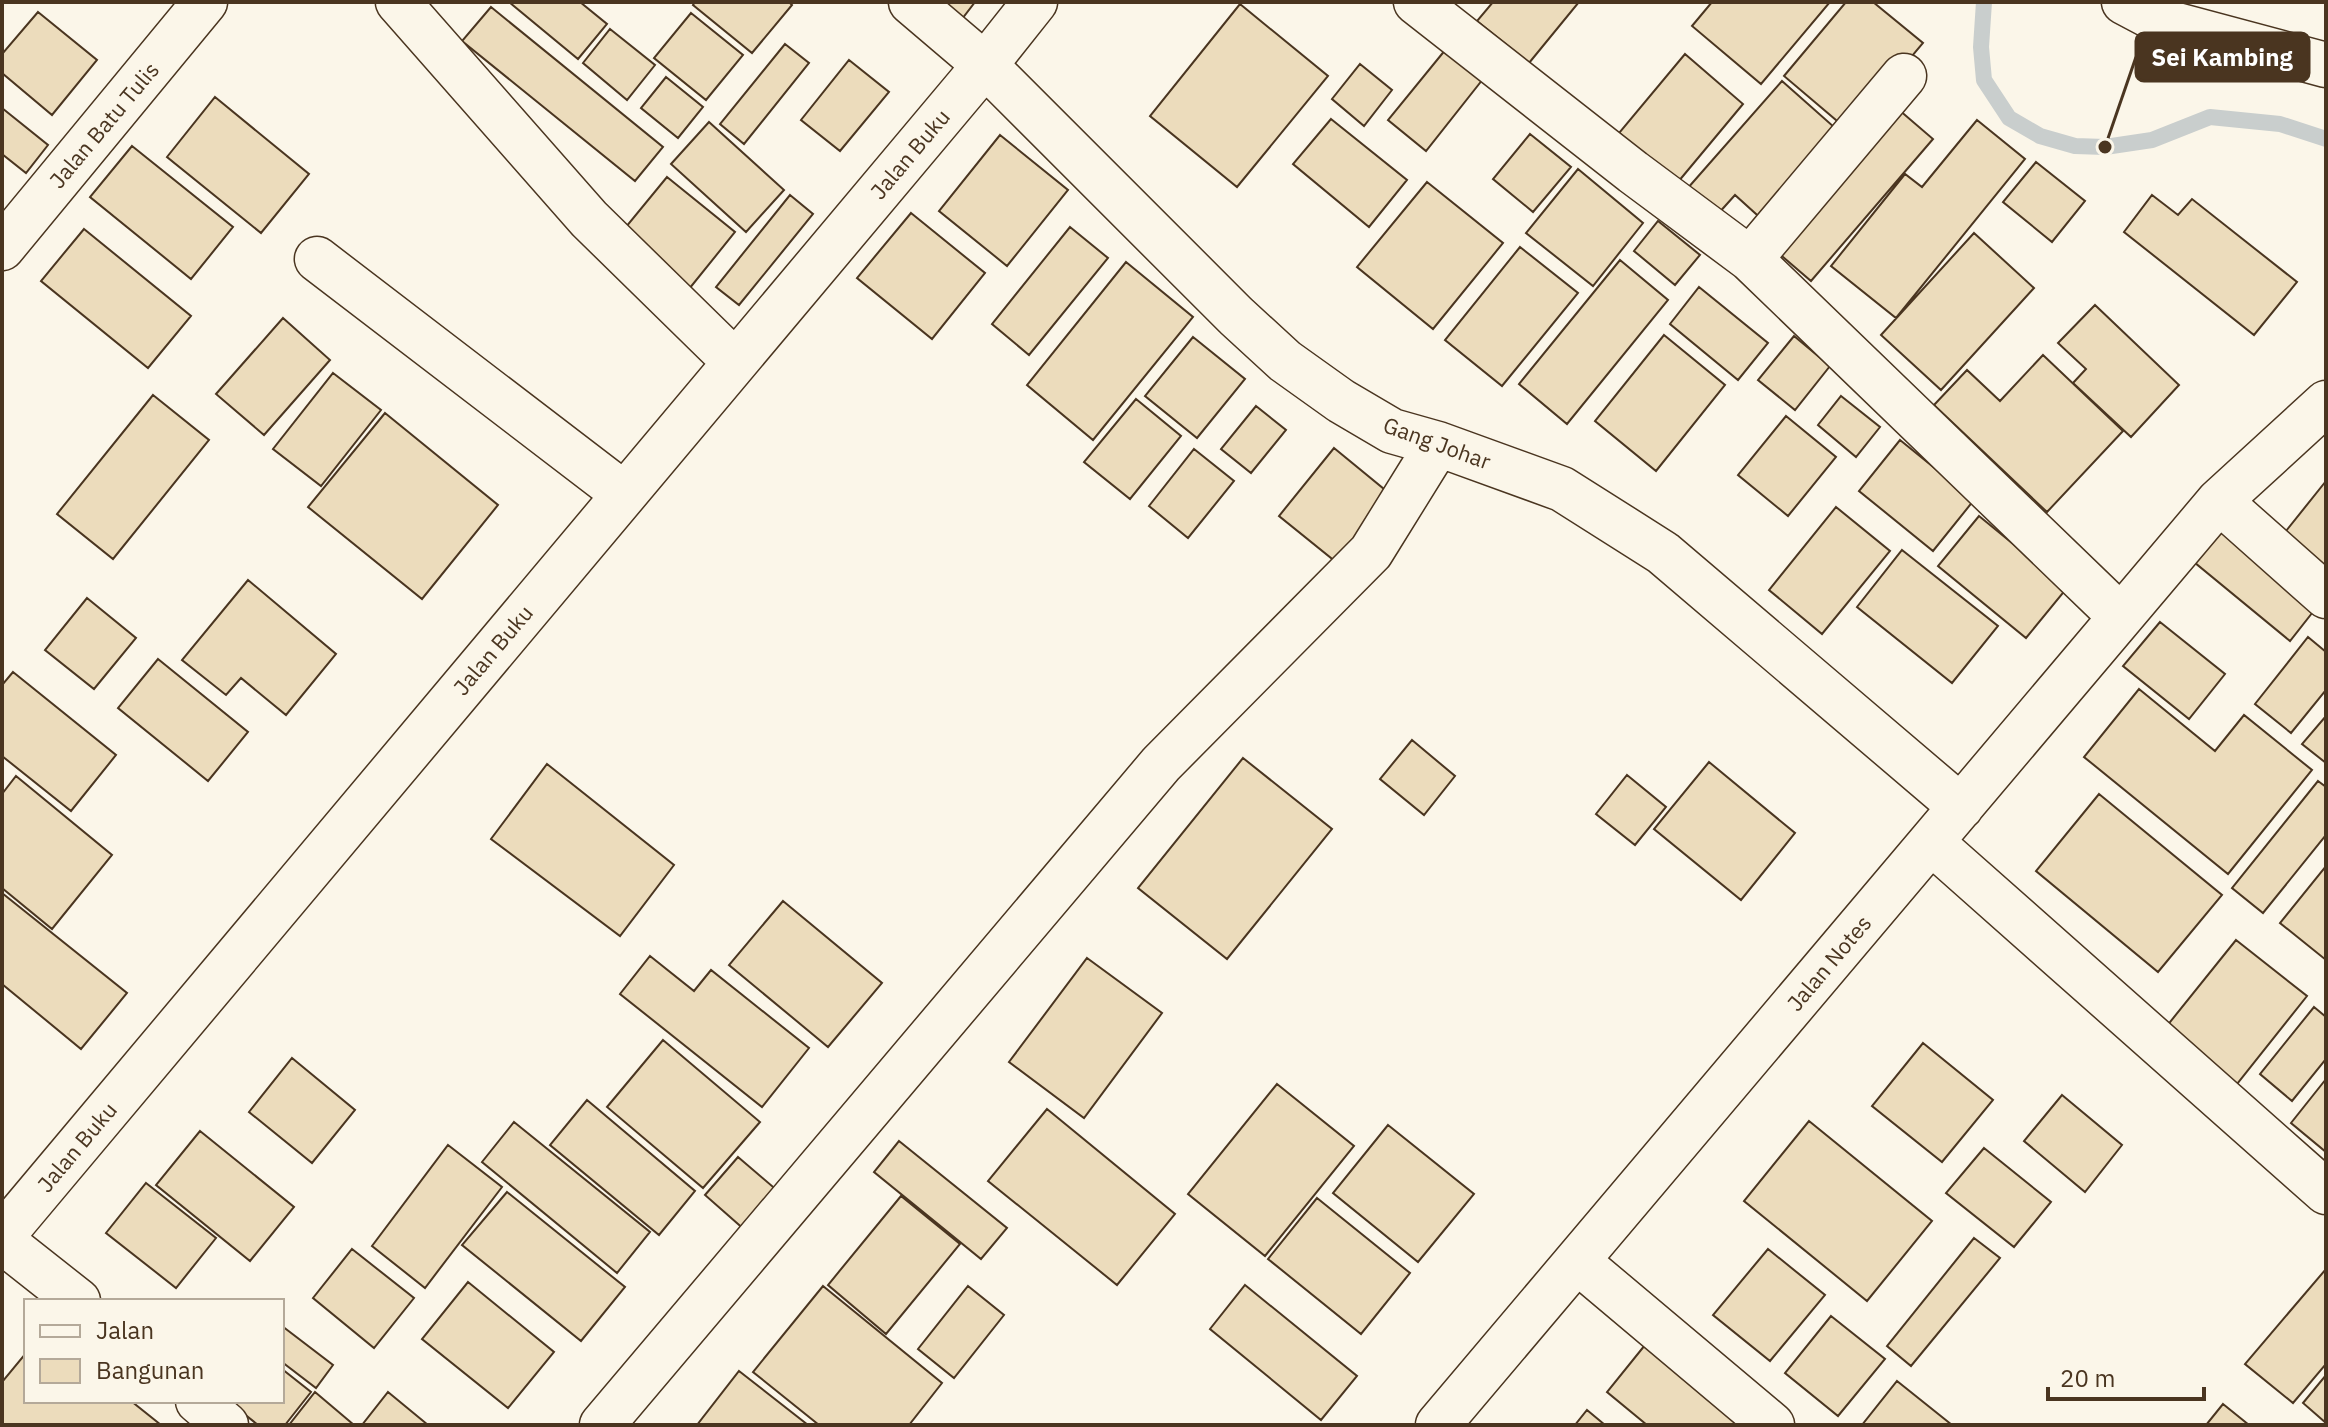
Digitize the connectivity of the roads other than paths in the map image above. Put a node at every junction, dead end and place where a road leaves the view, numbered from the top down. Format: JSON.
{"nodes":[{"id":1,"x":205,"y":2,"type":"edge"},
{"id":2,"x":398,"y":2,"type":"edge"},
{"id":3,"x":911,"y":2,"type":"edge"},
{"id":4,"x":1035,"y":2,"type":"edge"},
{"id":5,"x":1416,"y":2,"type":"edge"},
{"id":6,"x":2124,"y":2,"type":"edge"},
{"id":7,"x":985,"y":65,"type":"junction"},
{"id":8,"x":2326,"y":65,"type":"edge"},
{"id":9,"x":1904,"y":76,"type":"dead end"},
{"id":10,"x":2,"y":248,"type":"edge"},
{"id":11,"x":317,"y":259,"type":"dead end"},
{"id":12,"x":1750,"y":259,"type":"junction"},
{"id":13,"x":735,"y":362,"type":"junction"},
{"id":14,"x":2326,"y":403,"type":"edge"},
{"id":15,"x":1438,"y":444,"type":"junction"},
{"id":16,"x":624,"y":494,"type":"junction"},
{"id":17,"x":2219,"y":501,"type":"junction"},
{"id":18,"x":2326,"y":596,"type":"edge"},
{"id":19,"x":2121,"y":617,"type":"junction"},
{"id":20,"x":1961,"y":807,"type":"junction"},
{"id":21,"x":1931,"y":842,"type":"junction"},
{"id":22,"x":2326,"y":1192,"type":"edge"},
{"id":23,"x":2,"y":1238,"type":"edge"},
{"id":24,"x":1577,"y":1261,"type":"junction"},
{"id":25,"x":76,"y":1299,"type":"edge"},
{"id":26,"x":200,"y":1403,"type":"edge"},
{"id":27,"x":226,"y":1425,"type":"edge"},
{"id":28,"x":602,"y":1425,"type":"edge"},
{"id":29,"x":1438,"y":1425,"type":"edge"},
{"id":30,"x":1772,"y":1425,"type":"edge"}],
"edges":[{"from":1,"to":10,"type":"street","name":"Jalan Batu Tulis"},
{"from":2,"to":13,"type":"street"},
{"from":3,"to":7,"type":"street","name":"Gang Johar"},
{"from":4,"to":7,"type":"street","name":"Jalan Buku"},
{"from":5,"to":12,"type":"street"},
{"from":6,"to":8,"type":"street"},
{"from":7,"to":13,"type":"street","name":"Jalan Buku"},
{"from":7,"to":15,"type":"street","name":"Gang Johar"},
{"from":9,"to":12,"type":"street"},
{"from":11,"to":16,"type":"street"},
{"from":12,"to":19,"type":"street"},
{"from":13,"to":16,"type":"street","name":"Jalan Buku"},
{"from":14,"to":17,"type":"street","name":"Jalan Notes"},
{"from":15,"to":20,"type":"street","name":"Gang Johar"},
{"from":15,"to":28,"type":"street"},
{"from":16,"to":23,"type":"street","name":"Jalan Buku"},
{"from":17,"to":18,"type":"street"},
{"from":17,"to":19,"type":"street","name":"Jalan Notes"},
{"from":19,"to":20,"type":"street","name":"Jalan Notes"},
{"from":20,"to":21,"type":"street","name":"Jalan Notes"},
{"from":21,"to":22,"type":"street"},
{"from":21,"to":24,"type":"street","name":"Jalan Notes"},
{"from":23,"to":25,"type":"street"},
{"from":24,"to":29,"type":"street","name":"Jalan Notes"},
{"from":24,"to":30,"type":"street"},
{"from":26,"to":27,"type":"street"}]}
